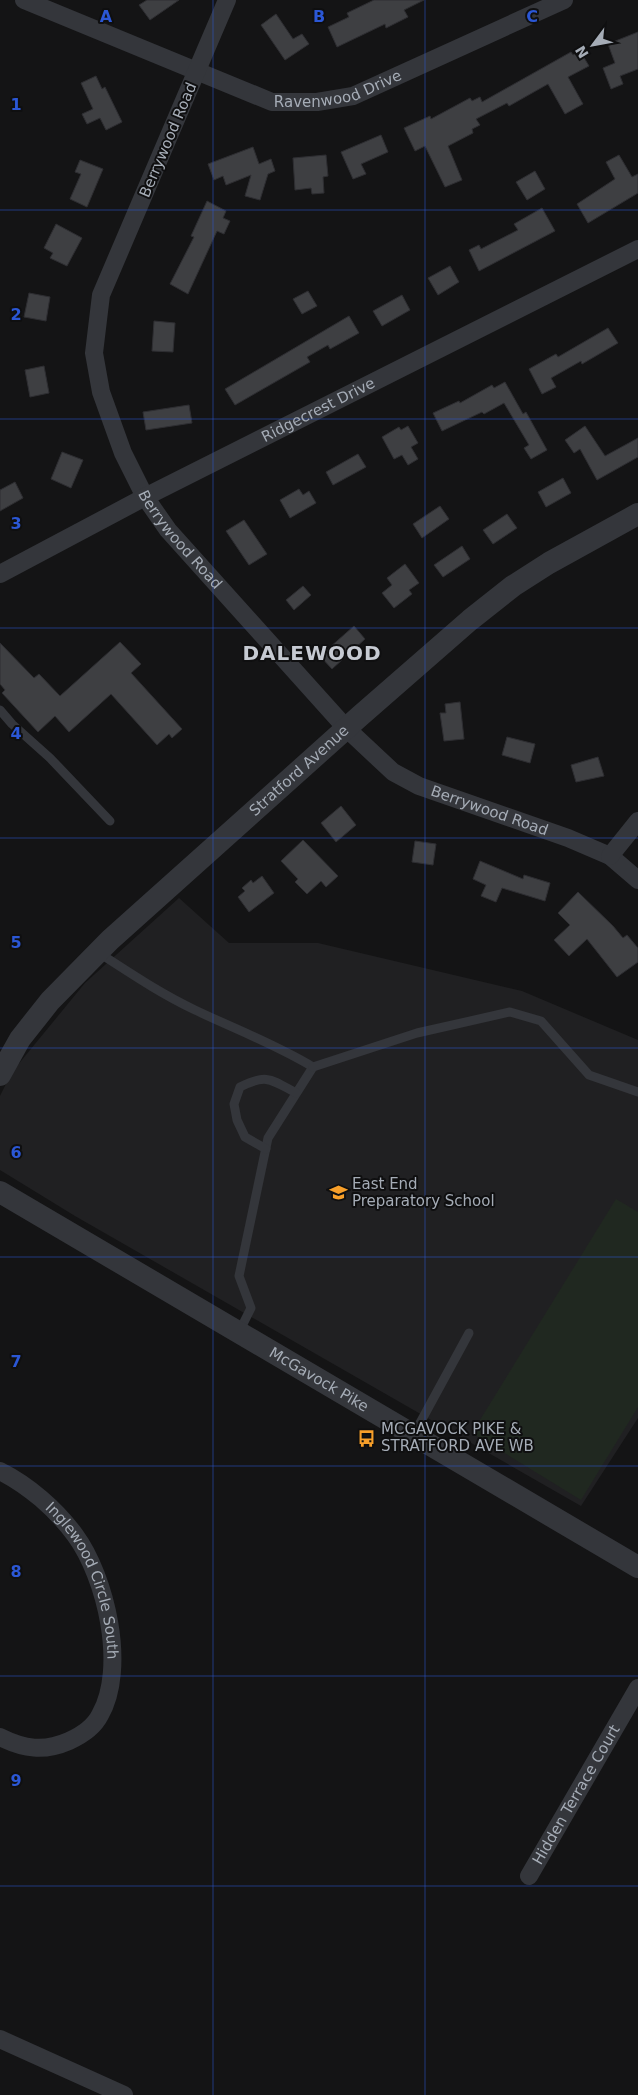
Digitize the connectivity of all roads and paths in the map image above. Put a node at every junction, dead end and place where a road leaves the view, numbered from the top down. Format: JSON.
{"nodes":[{"id":1,"x":24,"y":0,"type":"edge"},
{"id":2,"x":227,"y":0,"type":"edge"},
{"id":3,"x":564,"y":0,"type":"edge"},
{"id":4,"x":198,"y":73,"type":"junction"},
{"id":5,"x":638,"y":249,"type":"edge"},
{"id":6,"x":145,"y":497,"type":"junction"},
{"id":7,"x":638,"y":514,"type":"edge"},
{"id":8,"x":0,"y":574,"type":"edge"},
{"id":9,"x":0,"y":710,"type":"edge"},
{"id":10,"x":346,"y":728,"type":"junction"},
{"id":11,"x":110,"y":821,"type":"dead end"},
{"id":12,"x":638,"y":822,"type":"edge"},
{"id":13,"x":610,"y":856,"type":"junction"},
{"id":14,"x":638,"y":880,"type":"edge"},
{"id":15,"x":98,"y":952,"type":"junction"},
{"id":16,"x":313,"y":1066,"type":"junction"},
{"id":17,"x":0,"y":1075,"type":"edge"},
{"id":18,"x":638,"y":1092,"type":"edge"},
{"id":19,"x":296,"y":1093,"type":"junction"},
{"id":20,"x":266,"y":1149,"type":"junction"},
{"id":21,"x":0,"y":1192,"type":"edge"},
{"id":22,"x":238,"y":1332,"type":"junction"},
{"id":23,"x":469,"y":1333,"type":"dead end"},
{"id":24,"x":414,"y":1434,"type":"junction"},
{"id":25,"x":0,"y":1471,"type":"edge"},
{"id":26,"x":638,"y":1566,"type":"edge"},
{"id":27,"x":638,"y":1688,"type":"edge"},
{"id":28,"x":0,"y":1737,"type":"edge"},
{"id":29,"x":529,"y":1876,"type":"dead end"},
{"id":30,"x":0,"y":2039,"type":"edge"},
{"id":31,"x":124,"y":2095,"type":"edge"}],
"edges":[{"from":1,"to":4,"type":"street","name":"Ravenwood Drive"},
{"from":2,"to":4,"type":"street","name":"Berrywood Road"},
{"from":3,"to":4,"type":"street","name":"Ravenwood Drive"},
{"from":4,"to":6,"type":"street","name":"Berrywood Road"},
{"from":5,"to":6,"type":"street","name":"Ridgecrest Drive"},
{"from":6,"to":8,"type":"street","name":"Ridgecrest Drive"},
{"from":6,"to":10,"type":"street","name":"Berrywood Road"},
{"from":7,"to":10,"type":"street","name":"Stratford Avenue"},
{"from":9,"to":11,"type":"lane"},
{"from":10,"to":13,"type":"street","name":"Berrywood Road"},
{"from":10,"to":15,"type":"street","name":"Stratford Avenue"},
{"from":12,"to":13,"type":"street"},
{"from":13,"to":14,"type":"street","name":"Berrywood Road"},
{"from":15,"to":16,"type":"lane"},
{"from":15,"to":17,"type":"street","name":"Stratford Avenue"},
{"from":16,"to":18,"type":"lane"},
{"from":16,"to":19,"type":"lane"},
{"from":19,"to":20,"type":"lane"},
{"from":19,"to":20,"type":"lane"},
{"from":20,"to":22,"type":"lane"},
{"from":21,"to":22,"type":"street","name":"McGavock Pike"},
{"from":22,"to":24,"type":"street","name":"McGavock Pike"},
{"from":23,"to":24,"type":"lane"},
{"from":24,"to":26,"type":"street","name":"McGavock Pike"},
{"from":25,"to":28,"type":"street","name":"Inglewood Circle South"},
{"from":27,"to":29,"type":"street","name":"Hidden Terrace Court"},
{"from":30,"to":31,"type":"street"}]}
